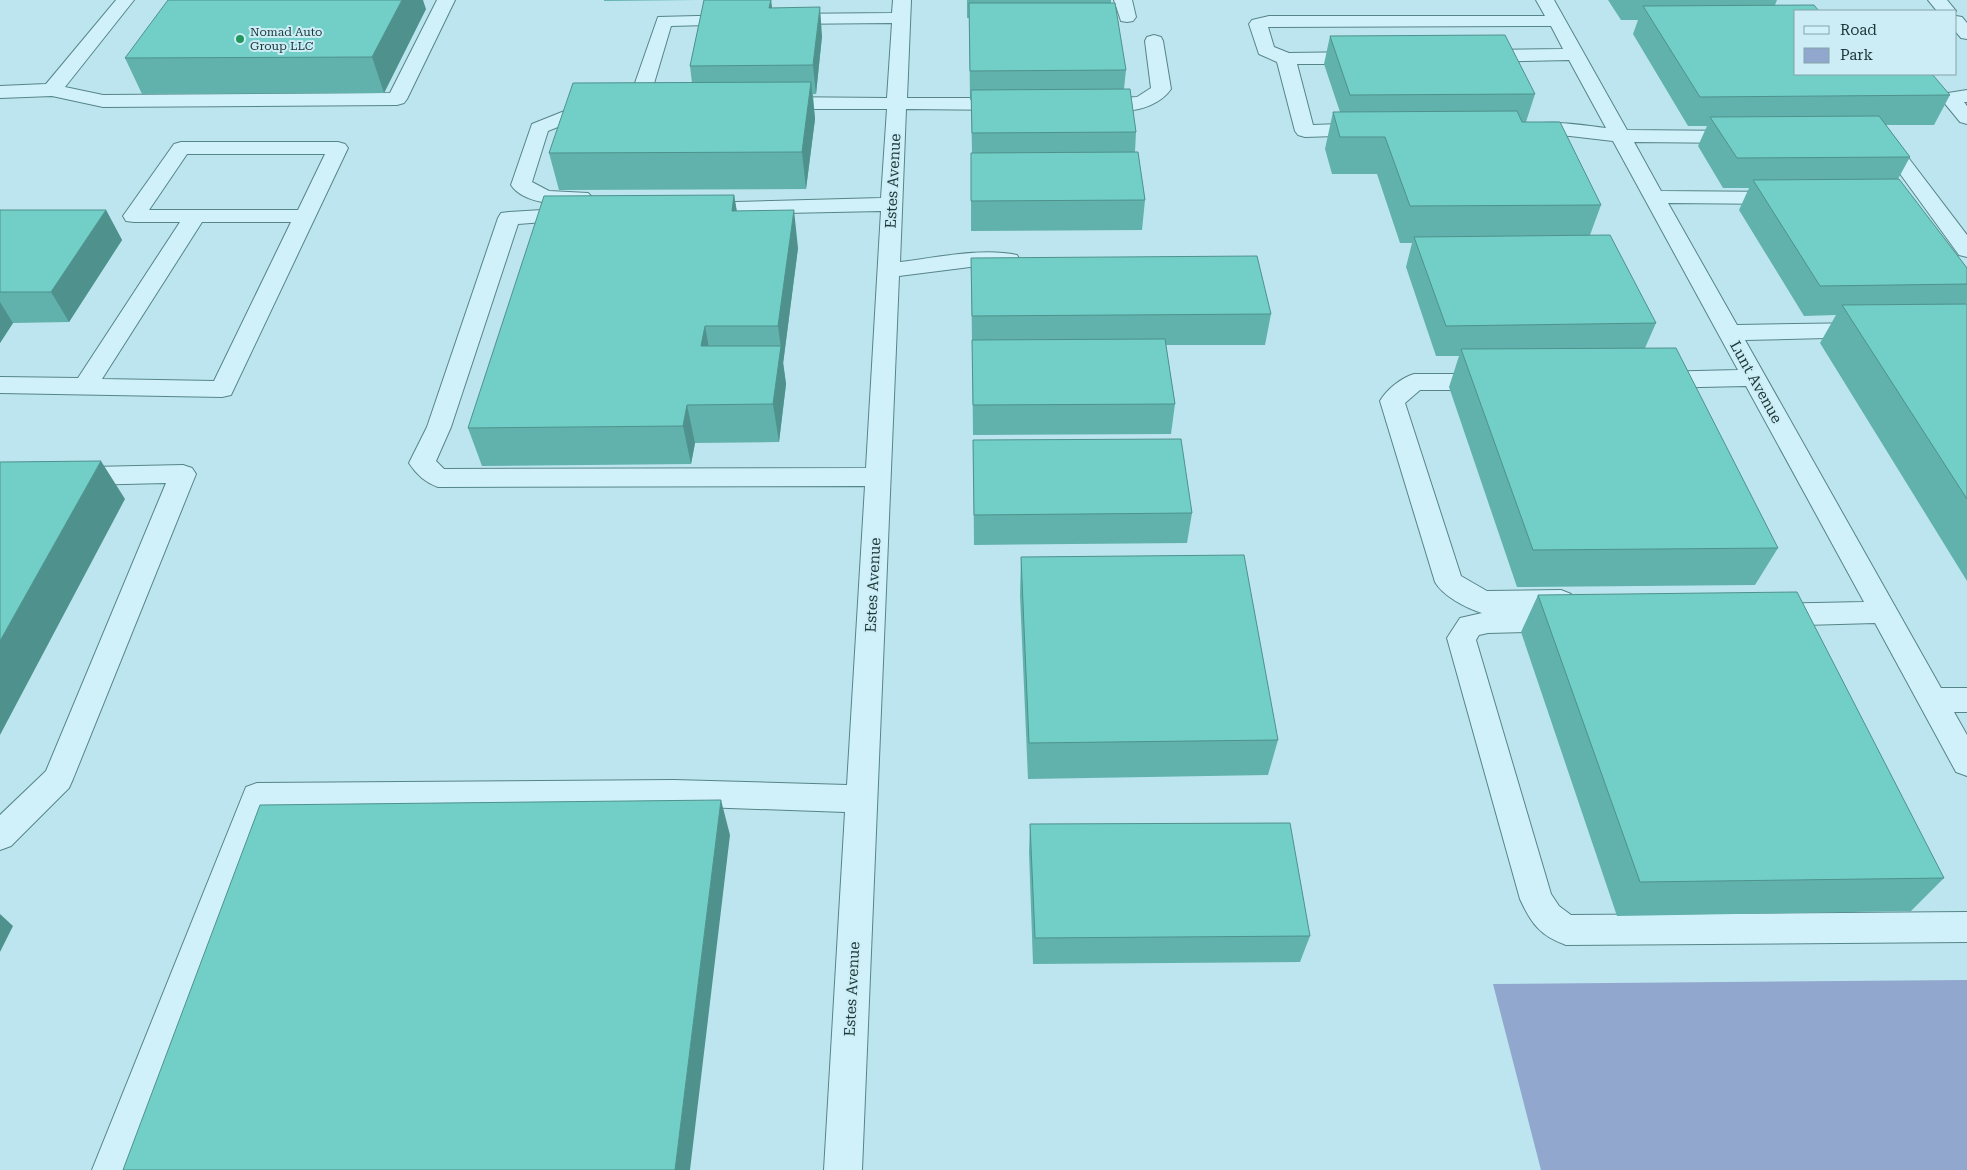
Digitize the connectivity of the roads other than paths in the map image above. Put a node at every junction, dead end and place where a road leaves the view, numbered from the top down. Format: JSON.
{"nodes":[{"id":1,"x":124,"y":0,"type":"edge"},
{"id":2,"x":446,"y":0,"type":"edge"},
{"id":3,"x":796,"y":0,"type":"edge"},
{"id":4,"x":1545,"y":0,"type":"edge"},
{"id":5,"x":1937,"y":0,"type":"edge"},
{"id":6,"x":902,"y":9,"type":"edge"},
{"id":7,"x":1946,"y":10,"type":"edge"},
{"id":8,"x":793,"y":19,"type":"junction"},
{"id":9,"x":1556,"y":21,"type":"junction"},
{"id":10,"x":1957,"y":22,"type":"edge"},
{"id":11,"x":1967,"y":34,"type":"edge"},
{"id":12,"x":1154,"y":41,"type":"dead end"},
{"id":13,"x":1574,"y":54,"type":"junction"},
{"id":14,"x":1459,"y":56,"type":"edge"},
{"id":15,"x":1382,"y":57,"type":"edge"},
{"id":16,"x":1286,"y":59,"type":"junction"},
{"id":17,"x":52,"y":90,"type":"junction"},
{"id":18,"x":0,"y":92,"type":"edge"},
{"id":19,"x":1967,"y":96,"type":"edge"},
{"id":20,"x":1024,"y":104,"type":"edge"},
{"id":21,"x":1082,"y":104,"type":"edge"},
{"id":22,"x":897,"y":108,"type":"junction"},
{"id":23,"x":672,"y":109,"type":"edge"},
{"id":24,"x":757,"y":109,"type":"edge"},
{"id":25,"x":627,"y":111,"type":"junction"},
{"id":26,"x":1967,"y":118,"type":"edge"},
{"id":27,"x":1385,"y":130,"type":"edge"},
{"id":28,"x":1511,"y":130,"type":"edge"},
{"id":29,"x":1620,"y":136,"type":"junction"},
{"id":30,"x":1755,"y":137,"type":"edge"},
{"id":31,"x":1861,"y":138,"type":"edge"},
{"id":32,"x":1654,"y":198,"type":"junction"},
{"id":33,"x":1802,"y":198,"type":"edge"},
{"id":34,"x":892,"y":199,"type":"junction"},
{"id":35,"x":680,"y":203,"type":"edge"},
{"id":36,"x":195,"y":216,"type":"junction"},
{"id":37,"x":305,"y":216,"type":"junction"},
{"id":38,"x":1967,"y":250,"type":"edge"},
{"id":39,"x":1029,"y":260,"type":"edge"},
{"id":40,"x":889,"y":270,"type":"junction"},
{"id":41,"x":1888,"y":329,"type":"edge"},
{"id":42,"x":1729,"y":333,"type":"junction"},
{"id":43,"x":1754,"y":378,"type":"junction"},
{"id":44,"x":1628,"y":380,"type":"edge"},
{"id":45,"x":1511,"y":381,"type":"edge"},
{"id":46,"x":0,"y":385,"type":"edge"},
{"id":47,"x":85,"y":386,"type":"junction"},
{"id":48,"x":878,"y":477,"type":"junction"},
{"id":49,"x":0,"y":478,"type":"edge"},
{"id":50,"x":1879,"y":605,"type":"junction"},
{"id":51,"x":1751,"y":607,"type":"edge"},
{"id":52,"x":1932,"y":700,"type":"junction"},
{"id":53,"x":1967,"y":700,"type":"edge"},
{"id":54,"x":1967,"y":763,"type":"edge"},
{"id":55,"x":862,"y":799,"type":"junction"},
{"id":56,"x":0,"y":836,"type":"edge"},
{"id":57,"x":1967,"y":927,"type":"edge"},
{"id":58,"x":111,"y":1170,"type":"edge"},
{"id":59,"x":843,"y":1170,"type":"edge"}],
"edges":[{"from":1,"to":17,"type":"street"},
{"from":2,"to":17,"type":"street"},
{"from":3,"to":8,"type":"street"},
{"from":4,"to":9,"type":"street","name":"Lunt Avenue"},
{"from":5,"to":7,"type":"street"},
{"from":6,"to":8,"type":"street"},
{"from":6,"to":22,"type":"street","name":"Estes Avenue"},
{"from":8,"to":25,"type":"street"},
{"from":9,"to":13,"type":"street","name":"Lunt Avenue"},
{"from":9,"to":16,"type":"street"},
{"from":10,"to":11,"type":"street"},
{"from":12,"to":21,"type":"street"},
{"from":13,"to":14,"type":"street"},
{"from":13,"to":29,"type":"street","name":"Lunt Avenue"},
{"from":15,"to":16,"type":"street"},
{"from":16,"to":27,"type":"street"},
{"from":17,"to":18,"type":"street"},
{"from":19,"to":26,"type":"street"},
{"from":20,"to":22,"type":"street"},
{"from":22,"to":24,"type":"street"},
{"from":22,"to":34,"type":"street","name":"Estes Avenue"},
{"from":23,"to":25,"type":"street"},
{"from":25,"to":48,"type":"street"},
{"from":28,"to":29,"type":"street"},
{"from":29,"to":30,"type":"street"},
{"from":29,"to":32,"type":"street","name":"Lunt Avenue"},
{"from":31,"to":38,"type":"street"},
{"from":32,"to":33,"type":"street"},
{"from":32,"to":42,"type":"street","name":"Lunt Avenue"},
{"from":34,"to":35,"type":"street"},
{"from":34,"to":40,"type":"street","name":"Estes Avenue"},
{"from":36,"to":37,"type":"street"},
{"from":36,"to":37,"type":"street"},
{"from":36,"to":47,"type":"street"},
{"from":37,"to":47,"type":"street"},
{"from":39,"to":40,"type":"street"},
{"from":40,"to":48,"type":"street","name":"Estes Avenue"},
{"from":41,"to":42,"type":"street"},
{"from":42,"to":43,"type":"street","name":"Lunt Avenue"},
{"from":43,"to":44,"type":"street"},
{"from":43,"to":50,"type":"street","name":"Lunt Avenue"},
{"from":45,"to":57,"type":"street"},
{"from":46,"to":47,"type":"street"},
{"from":48,"to":55,"type":"street","name":"Estes Avenue"},
{"from":49,"to":56,"type":"street"},
{"from":50,"to":51,"type":"street"},
{"from":50,"to":52,"type":"street","name":"Lunt Avenue"},
{"from":52,"to":53,"type":"street"},
{"from":52,"to":54,"type":"street","name":"Lunt Avenue"},
{"from":55,"to":58,"type":"street"},
{"from":55,"to":59,"type":"street","name":"Estes Avenue"}]}
